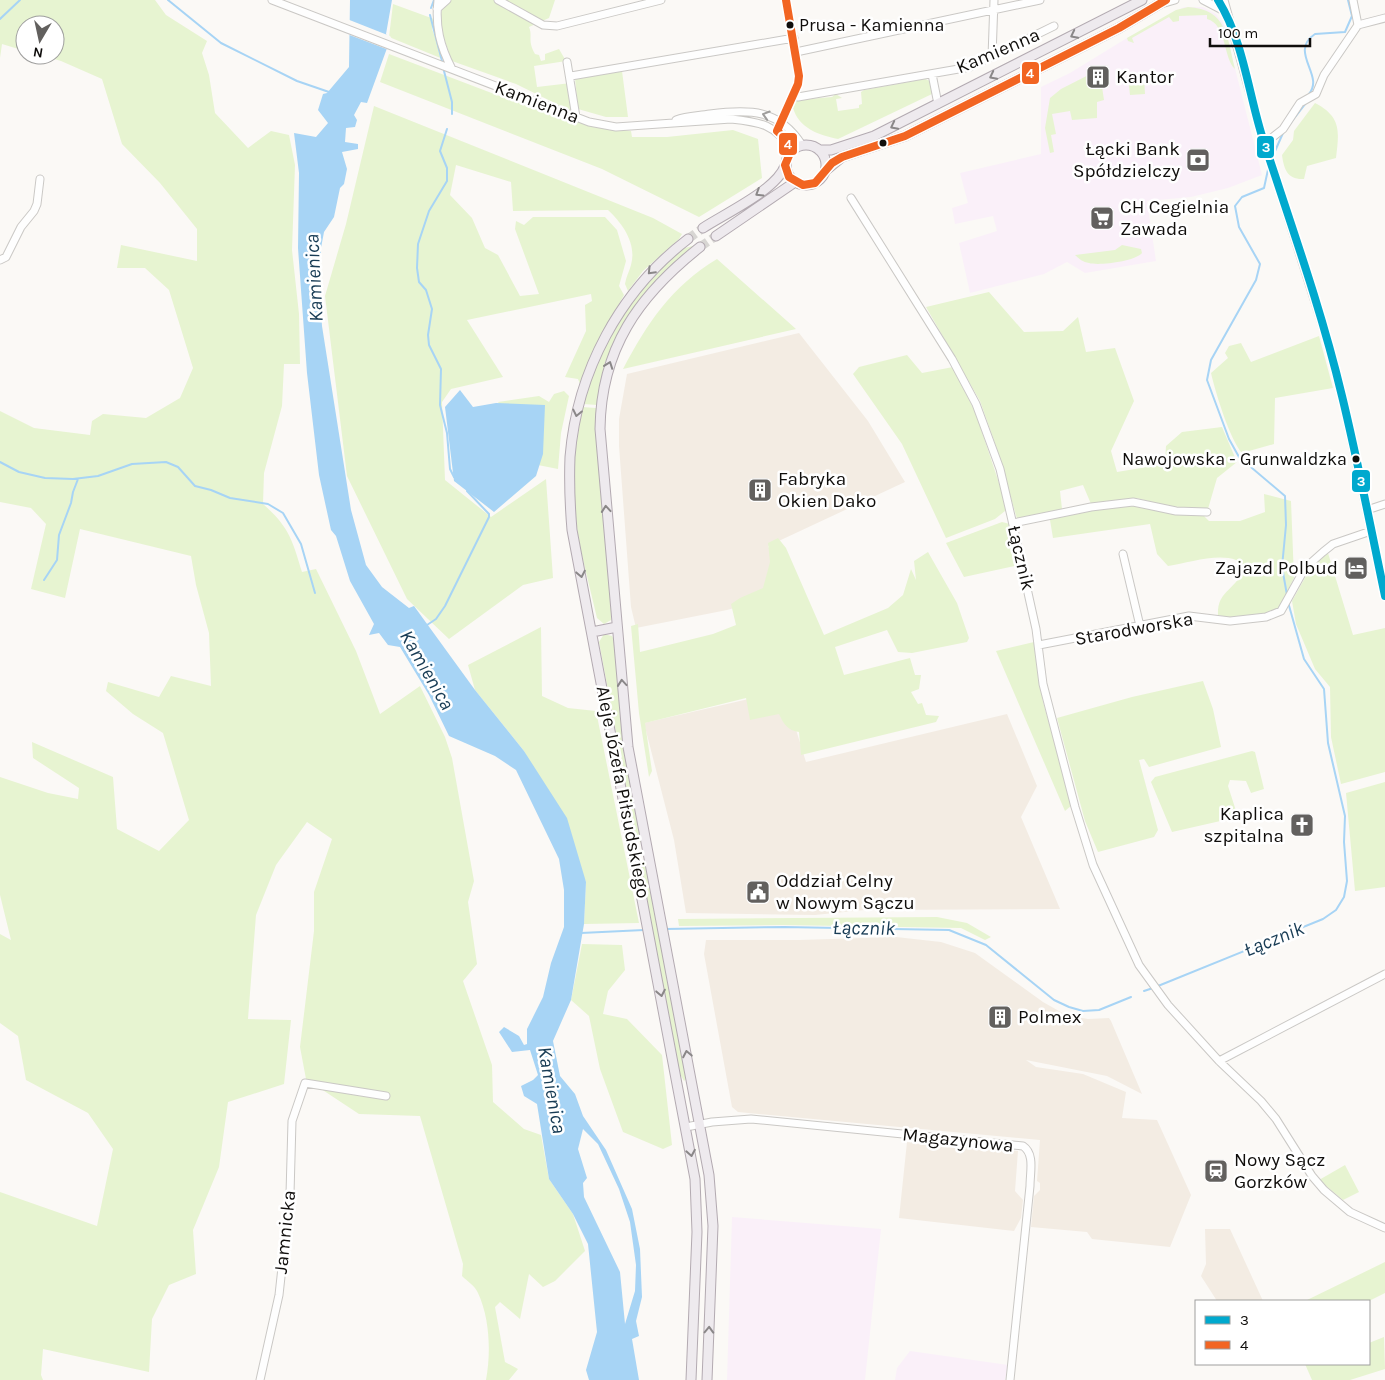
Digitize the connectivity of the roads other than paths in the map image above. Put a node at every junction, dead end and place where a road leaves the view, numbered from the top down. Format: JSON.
{"nodes":[{"id":1,"x":272,"y":0,"type":"edge"},
{"id":2,"x":438,"y":0,"type":"edge"},
{"id":3,"x":447,"y":0,"type":"edge"},
{"id":4,"x":498,"y":0,"type":"edge"},
{"id":5,"x":661,"y":0,"type":"edge"},
{"id":6,"x":786,"y":0,"type":"edge"},
{"id":7,"x":994,"y":0,"type":"edge"},
{"id":8,"x":1040,"y":0,"type":"edge"},
{"id":9,"x":1142,"y":0,"type":"edge"},
{"id":10,"x":1175,"y":0,"type":"edge"},
{"id":11,"x":1202,"y":0,"type":"edge"},
{"id":12,"x":1218,"y":0,"type":"edge"},
{"id":13,"x":1224,"y":0,"type":"edge"},
{"id":14,"x":1353,"y":0,"type":"edge"},
{"id":15,"x":1163,"y":2,"type":"edge"},
{"id":16,"x":995,"y":9,"type":"junction"},
{"id":17,"x":437,"y":10,"type":"junction"},
{"id":18,"x":1226,"y":14,"type":"junction"},
{"id":19,"x":1385,"y":18,"type":"edge"},
{"id":20,"x":1358,"y":25,"type":"junction"},
{"id":21,"x":1054,"y":26,"type":"dead end"},
{"id":22,"x":794,"y":38,"type":"junction"},
{"id":23,"x":796,"y":52,"type":"junction"},
{"id":24,"x":992,"y":57,"type":"junction"},
{"id":25,"x":567,"y":62,"type":"dead end"},
{"id":26,"x":452,"y":69,"type":"junction"},
{"id":27,"x":932,"y":74,"type":"junction"},
{"id":28,"x":571,"y":76,"type":"junction"},
{"id":29,"x":793,"y":95,"type":"junction"},
{"id":30,"x":938,"y":104,"type":"junction"},
{"id":31,"x":576,"y":117,"type":"junction"},
{"id":32,"x":780,"y":121,"type":"junction"},
{"id":33,"x":671,"y":123,"type":"junction"},
{"id":34,"x":777,"y":131,"type":"junction"},
{"id":35,"x":1264,"y":144,"type":"junction"},
{"id":36,"x":802,"y":145,"type":"junction"},
{"id":37,"x":791,"y":150,"type":"junction"},
{"id":38,"x":819,"y":150,"type":"junction"},
{"id":39,"x":785,"y":165,"type":"junction"},
{"id":40,"x":825,"y":171,"type":"junction"},
{"id":41,"x":40,"y":179,"type":"dead end"},
{"id":42,"x":795,"y":182,"type":"junction"},
{"id":43,"x":852,"y":198,"type":"dead end"},
{"id":44,"x":703,"y":228,"type":"tunnel mouth"},
{"id":45,"x":716,"y":236,"type":"tunnel mouth"},
{"id":46,"x":688,"y":239,"type":"tunnel mouth"},
{"id":47,"x":700,"y":247,"type":"tunnel mouth"},
{"id":48,"x":0,"y":260,"type":"edge"},
{"id":49,"x":1385,"y":504,"type":"edge"},
{"id":50,"x":1367,"y":510,"type":"junction"},
{"id":51,"x":1207,"y":512,"type":"dead end"},
{"id":52,"x":1013,"y":523,"type":"junction"},
{"id":53,"x":1371,"y":531,"type":"junction"},
{"id":54,"x":1123,"y":554,"type":"dead end"},
{"id":55,"x":1385,"y":596,"type":"edge"},
{"id":56,"x":1140,"y":626,"type":"junction"},
{"id":57,"x":617,"y":627,"type":"junction"},
{"id":58,"x":592,"y":632,"type":"junction"},
{"id":59,"x":1039,"y":645,"type":"junction"},
{"id":60,"x":1385,"y":974,"type":"edge"},
{"id":61,"x":1219,"y":1061,"type":"junction"},
{"id":62,"x":693,"y":1086,"type":"junction"},
{"id":63,"x":679,"y":1088,"type":"junction"},
{"id":64,"x":386,"y":1096,"type":"dead end"},
{"id":65,"x":700,"y":1124,"type":"junction"},
{"id":66,"x":686,"y":1127,"type":"junction"},
{"id":67,"x":1385,"y":1228,"type":"edge"},
{"id":68,"x":694,"y":1301,"type":"junction"},
{"id":69,"x":710,"y":1303,"type":"junction"},
{"id":70,"x":691,"y":1379,"type":"edge"},
{"id":71,"x":260,"y":1380,"type":"edge"},
{"id":72,"x":707,"y":1380,"type":"edge"},
{"id":73,"x":1010,"y":1380,"type":"edge"}],
"edges":[{"from":1,"to":26,"type":"street","name":"Kamienna"},
{"from":2,"to":17,"type":"street"},
{"from":3,"to":17,"type":"street"},
{"from":4,"to":5,"type":"street"},
{"from":6,"to":22,"type":"street"},
{"from":7,"to":16,"type":"street"},
{"from":8,"to":16,"type":"street"},
{"from":9,"to":30,"type":"main road","one_way":true},
{"from":10,"to":15,"type":"street"},
{"from":11,"to":18,"type":"street"},
{"from":12,"to":18,"type":"street"},
{"from":13,"to":18,"type":"street"},
{"from":14,"to":20,"type":"street"},
{"from":15,"to":40,"type":"main road"},
{"from":16,"to":23,"type":"street"},
{"from":16,"to":24,"type":"street"},
{"from":17,"to":26,"type":"street"},
{"from":18,"to":35,"type":"street"},
{"from":19,"to":20,"type":"street"},
{"from":20,"to":35,"type":"street"},
{"from":21,"to":24,"type":"street","name":"Kamienna"},
{"from":22,"to":23,"type":"street"},
{"from":22,"to":28,"type":"street"},
{"from":23,"to":29,"type":"street"},
{"from":24,"to":27,"type":"street","name":"Kamienna"},
{"from":25,"to":28,"type":"street"},
{"from":26,"to":31,"type":"street","name":"Kamienna"},
{"from":27,"to":29,"type":"street","name":"Kamienna"},
{"from":27,"to":30,"type":"street"},
{"from":28,"to":31,"type":"street"},
{"from":29,"to":32,"type":"street"},
{"from":30,"to":38,"type":"main road","one_way":true},
{"from":31,"to":33,"type":"street","name":"Kamienna"},
{"from":32,"to":33,"type":"street","name":"Kamienna","one_way":true},
{"from":32,"to":34,"type":"street"},
{"from":32,"to":36,"type":"street","name":"Kamienna"},
{"from":33,"to":34,"type":"street","name":"Kamienna"},
{"from":34,"to":37,"type":"street"},
{"from":35,"to":50,"type":"street"},
{"from":36,"to":37,"type":"main road"},
{"from":36,"to":38,"type":"main road"},
{"from":37,"to":39,"type":"main road"},
{"from":38,"to":40,"type":"main road"},
{"from":39,"to":42,"type":"main road"},
{"from":39,"to":44,"type":"main road","one_way":true},
{"from":40,"to":42,"type":"main road"},
{"from":41,"to":48,"type":"street"},
{"from":42,"to":45,"type":"main road"},
{"from":43,"to":52,"type":"street","name":"Łącznik"},
{"from":46,"to":58,"type":"main road","name":"Aleje Józefa Piłsudskiego","one_way":true},
{"from":57,"to":47,"type":"main road","name":"Aleje Józefa Piłsudskiego","one_way":true},
{"from":49,"to":50,"type":"street"},
{"from":50,"to":53,"type":"street"},
{"from":51,"to":52,"type":"street"},
{"from":52,"to":59,"type":"street","name":"Łącznik"},
{"from":53,"to":55,"type":"street"},
{"from":53,"to":56,"type":"street","name":"Starodworska"},
{"from":54,"to":56,"type":"street"},
{"from":56,"to":59,"type":"street","name":"Starodworska"},
{"from":57,"to":58,"type":"main road"},
{"from":62,"to":57,"type":"main road","name":"Aleje Józefa Piłsudskiego","one_way":true},
{"from":58,"to":63,"type":"main road","name":"Aleje Józefa Piłsudskiego","one_way":true},
{"from":59,"to":61,"type":"street","name":"Łącznik"},
{"from":60,"to":61,"type":"street"},
{"from":61,"to":67,"type":"street","name":"Łącznik"},
{"from":62,"to":63,"type":"main road"},
{"from":62,"to":65,"type":"main road","name":"Aleje Józefa Piłsudskiego"},
{"from":63,"to":66,"type":"main road","name":"Aleje Józefa Piłsudskiego"},
{"from":64,"to":71,"type":"street","name":"Jamnicka"},
{"from":65,"to":66,"type":"street","name":"Magazynowa"},
{"from":65,"to":69,"type":"main road","name":"Aleje Józefa Piłsudskiego"},
{"from":65,"to":73,"type":"street","name":"Magazynowa"},
{"from":66,"to":68,"type":"main road","name":"Aleje Józefa Piłsudskiego","one_way":true},
{"from":68,"to":69,"type":"main road"},
{"from":68,"to":70,"type":"main road","name":"Aleje Józefa Piłsudskiego"},
{"from":72,"to":69,"type":"main road","name":"Aleje Józefa Piłsudskiego","one_way":true}]}
